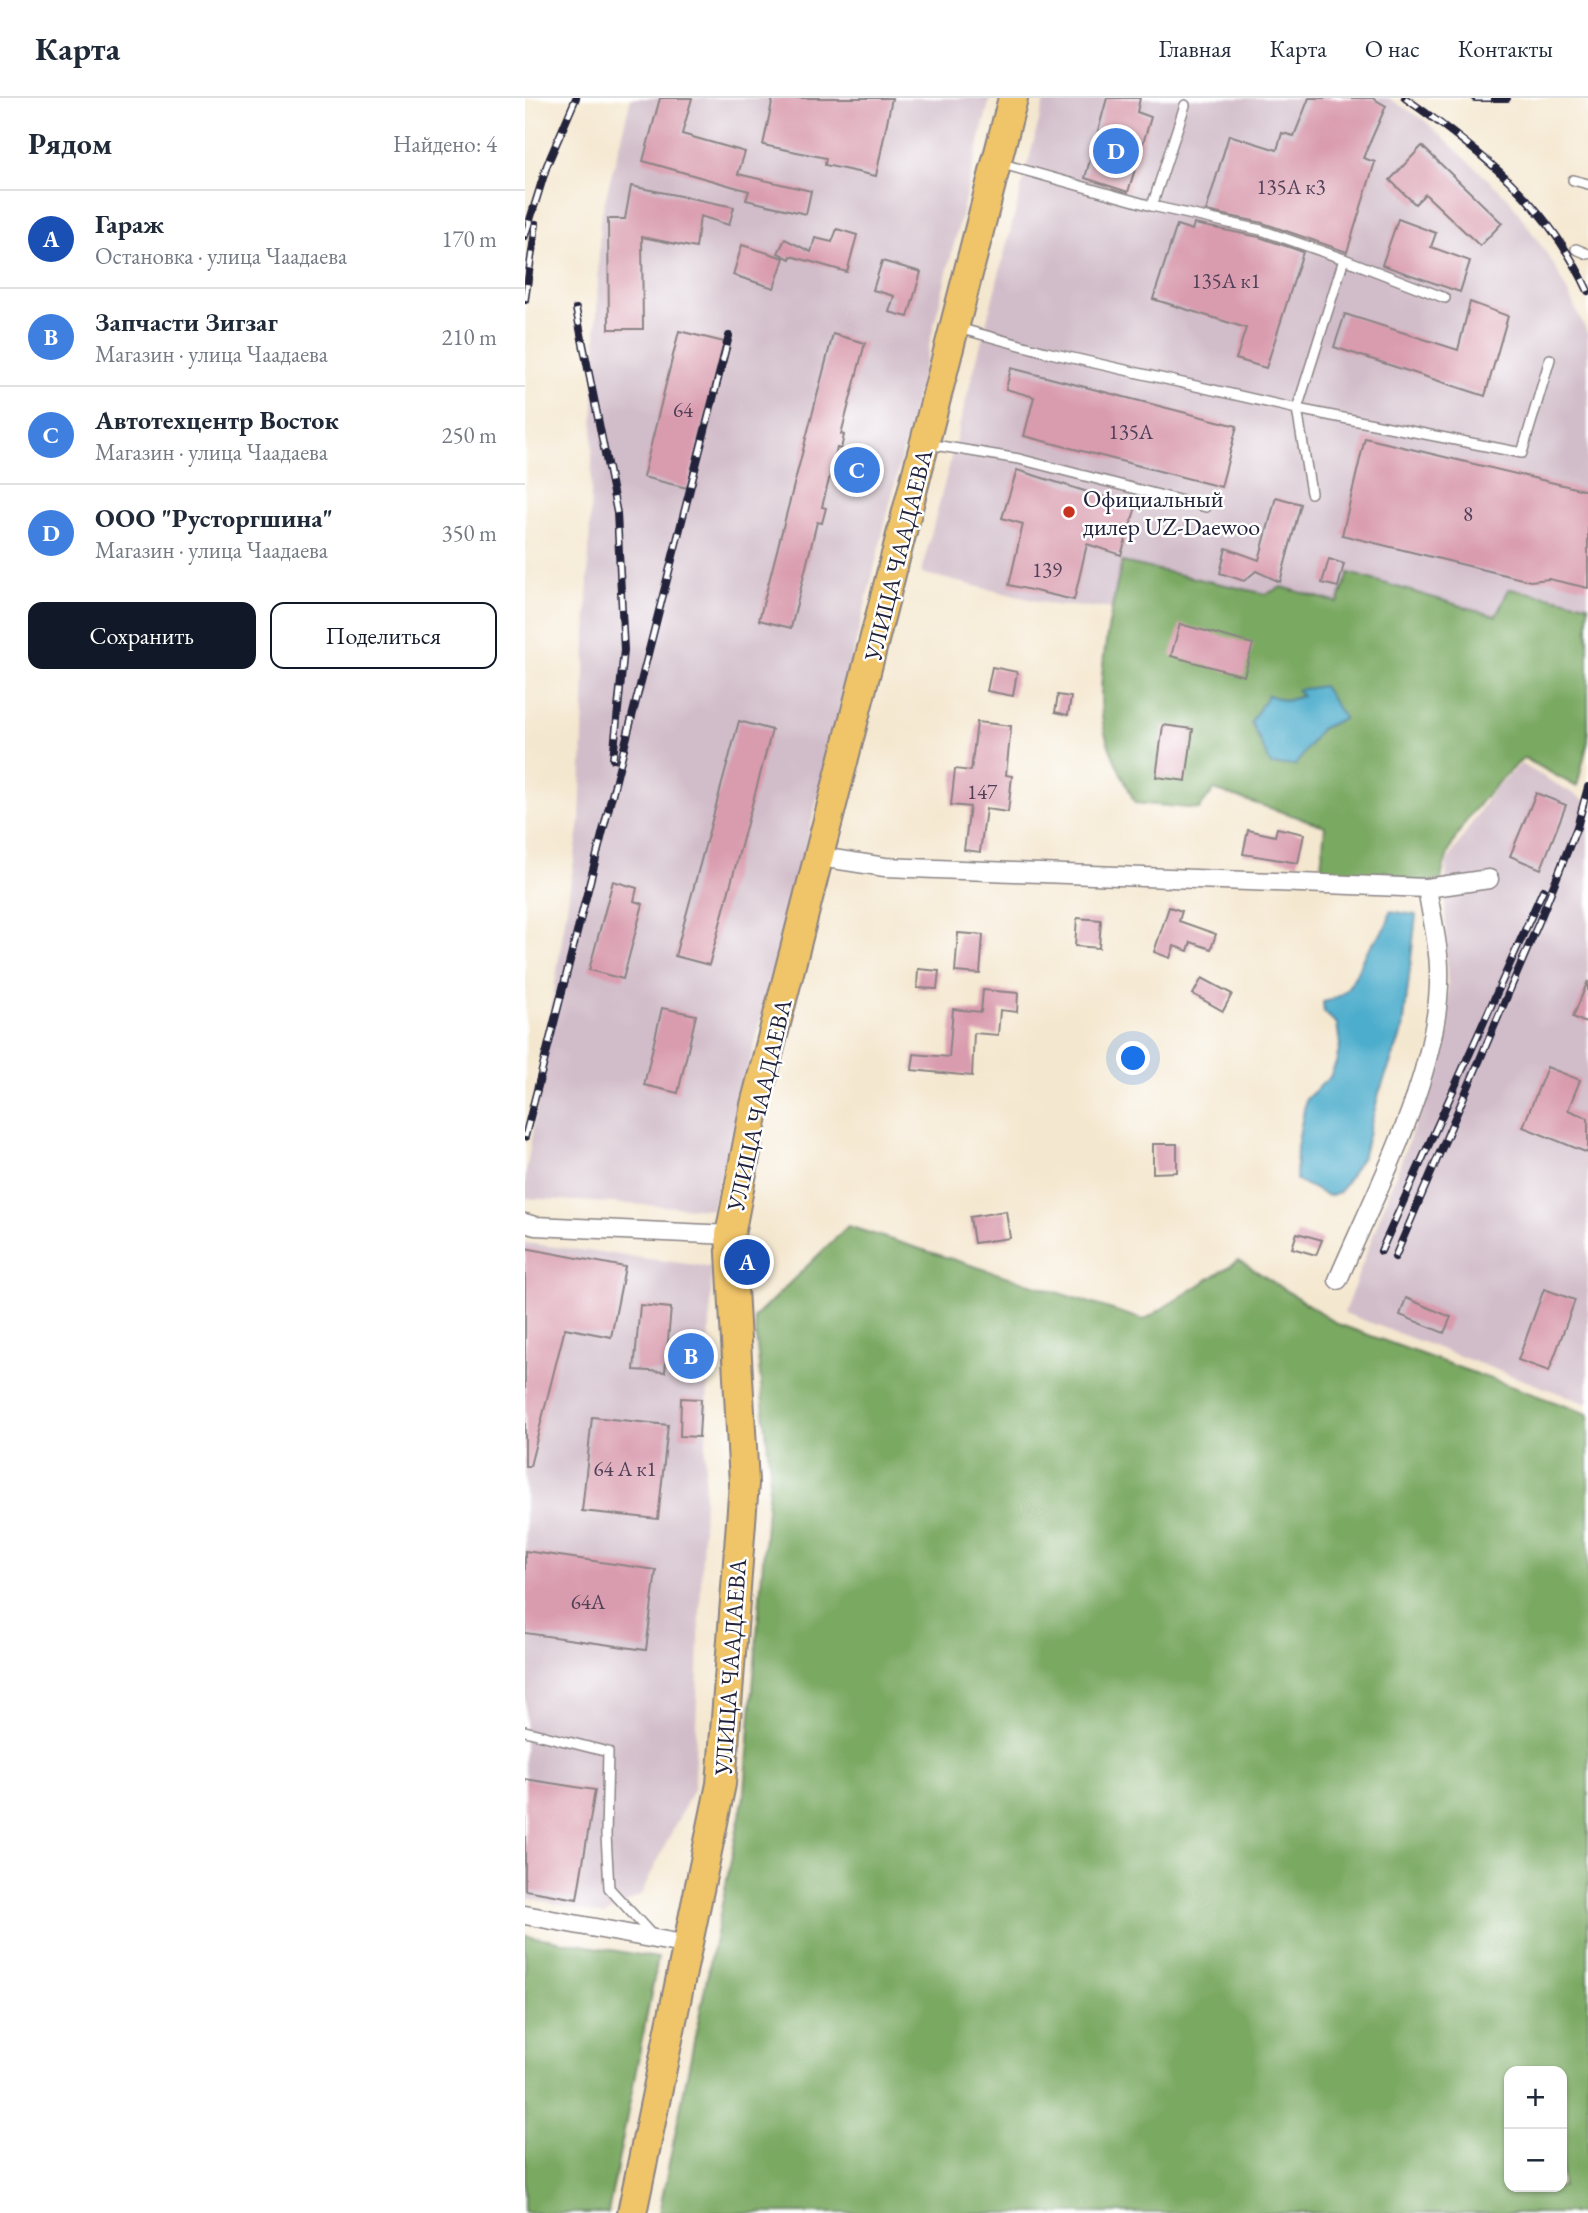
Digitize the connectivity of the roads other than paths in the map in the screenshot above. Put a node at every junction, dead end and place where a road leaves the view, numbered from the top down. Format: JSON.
{"nodes":[{"id":1,"x":1013,"y":98,"type":"edge"},
{"id":2,"x":1185,"y":105,"type":"dead end"},
{"id":3,"x":997,"y":162,"type":"junction"},
{"id":4,"x":1573,"y":180,"type":"dead end"},
{"id":5,"x":1588,"y":184,"type":"edge"},
{"id":6,"x":1152,"y":206,"type":"junction"},
{"id":7,"x":1576,"y":249,"type":"dead end"},
{"id":8,"x":1588,"y":254,"type":"edge"},
{"id":9,"x":1344,"y":259,"type":"junction"},
{"id":10,"x":1445,"y":298,"type":"dead end"},
{"id":11,"x":956,"y":328,"type":"junction"},
{"id":12,"x":1550,"y":359,"type":"dead end"},
{"id":13,"x":1297,"y":410,"type":"junction"},
{"id":14,"x":926,"y":444,"type":"junction"},
{"id":15,"x":1311,"y":493,"type":"dead end"},
{"id":16,"x":1206,"y":507,"type":"dead end"},
{"id":17,"x":820,"y":857,"type":"junction"},
{"id":18,"x":1489,"y":879,"type":"dead end"},
{"id":19,"x":1427,"y":888,"type":"junction"},
{"id":20,"x":525,"y":1223,"type":"edge"},
{"id":21,"x":730,"y":1235,"type":"junction"},
{"id":22,"x":1338,"y":1280,"type":"dead end"},
{"id":23,"x":525,"y":1731,"type":"edge"},
{"id":24,"x":525,"y":1915,"type":"edge"},
{"id":25,"x":656,"y":1939,"type":"junction"},
{"id":26,"x":688,"y":1945,"type":"junction"},
{"id":27,"x":632,"y":2213,"type":"edge"}],
"edges":[{"from":1,"to":3,"type":"main road","name":"УЛИЦА ЧААДАЕВА"},
{"from":2,"to":6,"type":"lane"},
{"from":3,"to":6,"type":"lane"},
{"from":3,"to":11,"type":"main road","name":"УЛИЦА ЧААДАЕВА"},
{"from":4,"to":5,"type":"lane"},
{"from":6,"to":9,"type":"lane"},
{"from":7,"to":8,"type":"lane"},
{"from":9,"to":10,"type":"lane"},
{"from":9,"to":13,"type":"lane"},
{"from":11,"to":13,"type":"lane"},
{"from":11,"to":14,"type":"main road","name":"УЛИЦА ЧААДАЕВА"},
{"from":12,"to":13,"type":"lane"},
{"from":13,"to":15,"type":"lane"},
{"from":14,"to":16,"type":"lane"},
{"from":14,"to":17,"type":"main road","name":"УЛИЦА ЧААДАЕВА"},
{"from":17,"to":19,"type":"street"},
{"from":17,"to":21,"type":"main road","name":"УЛИЦА ЧААДАЕВА"},
{"from":18,"to":19,"type":"street"},
{"from":19,"to":22,"type":"street"},
{"from":20,"to":21,"type":"street"},
{"from":21,"to":26,"type":"main road","name":"УЛИЦА ЧААДАЕВА"},
{"from":23,"to":25,"type":"lane"},
{"from":24,"to":25,"type":"street"},
{"from":25,"to":26,"type":"street"},
{"from":26,"to":27,"type":"main road","name":"УЛИЦА ЧААДАЕВА"}]}
